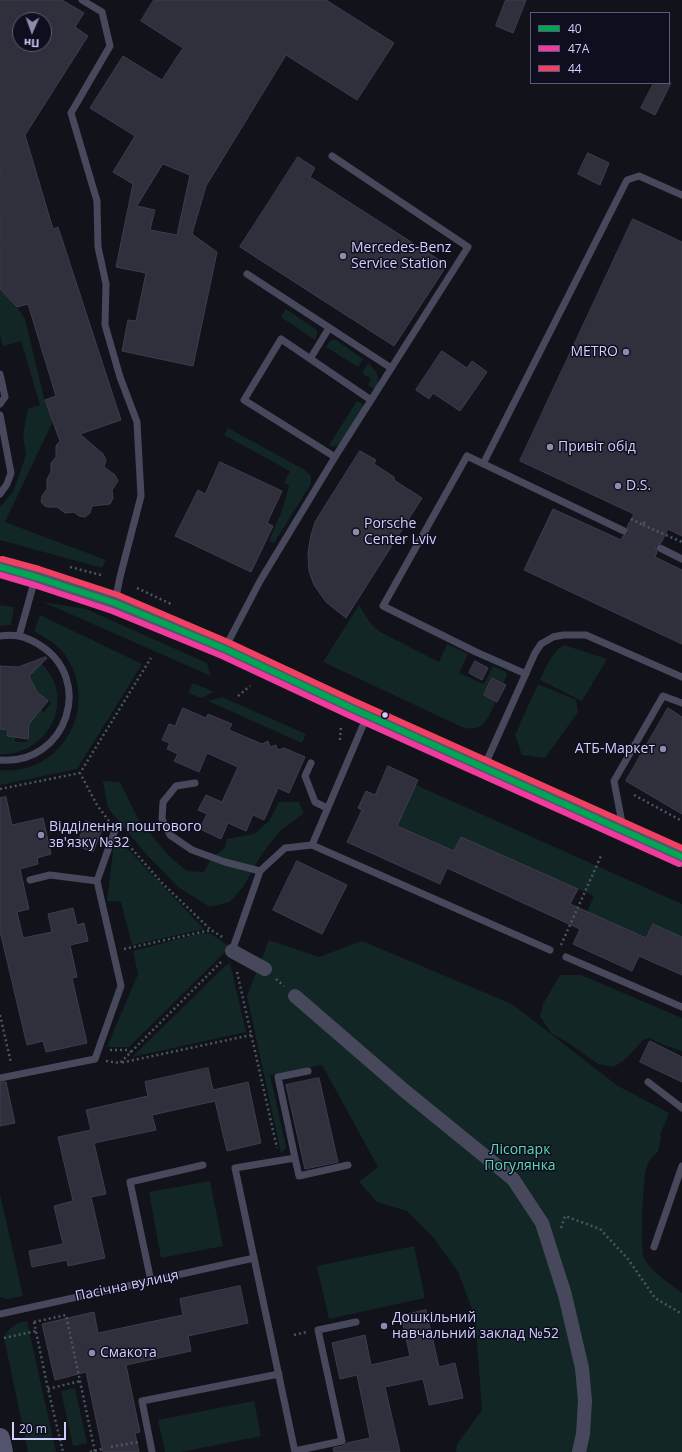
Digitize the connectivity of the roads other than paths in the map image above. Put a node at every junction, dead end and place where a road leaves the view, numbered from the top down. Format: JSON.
{"nodes":[{"id":1,"x":82,"y":0,"type":"edge"},
{"id":2,"x":332,"y":156,"type":"dead end"},
{"id":3,"x":682,"y":195,"type":"edge"},
{"id":4,"x":247,"y":274,"type":"dead end"},
{"id":5,"x":329,"y":328,"type":"junction"},
{"id":6,"x":310,"y":359,"type":"junction"},
{"id":7,"x":391,"y":368,"type":"junction"},
{"id":8,"x":0,"y":374,"type":"edge"},
{"id":9,"x":371,"y":400,"type":"junction"},
{"id":10,"x":0,"y":404,"type":"edge"},
{"id":11,"x":0,"y":415,"type":"edge"},
{"id":12,"x":335,"y":457,"type":"junction"},
{"id":13,"x":482,"y":464,"type":"junction"},
{"id":14,"x":0,"y":494,"type":"edge"},
{"id":15,"x":624,"y":531,"type":"dead end"},
{"id":16,"x":660,"y":548,"type":"dead end"},
{"id":17,"x":682,"y":558,"type":"edge"},
{"id":18,"x":0,"y":567,"type":"edge"},
{"id":19,"x":36,"y":577,"type":"junction"},
{"id":20,"x":114,"y":603,"type":"junction"},
{"id":21,"x":0,"y":636,"type":"edge"},
{"id":22,"x":19,"y":636,"type":"junction"},
{"id":23,"x":225,"y":648,"type":"junction"},
{"id":24,"x":526,"y":674,"type":"junction"},
{"id":25,"x":682,"y":677,"type":"edge"},
{"id":26,"x":682,"y":703,"type":"edge"},
{"id":27,"x":368,"y":716,"type":"junction"},
{"id":28,"x":0,"y":760,"type":"edge"},
{"id":29,"x":311,"y":762,"type":"dead end"},
{"id":30,"x":484,"y":767,"type":"junction"},
{"id":31,"x":195,"y":783,"type":"dead end"},
{"id":32,"x":328,"y":808,"type":"junction"},
{"id":33,"x":115,"y":830,"type":"road end"},
{"id":34,"x":623,"y":830,"type":"junction"},
{"id":35,"x":312,"y":845,"type":"junction"},
{"id":36,"x":682,"y":857,"type":"edge"},
{"id":37,"x":260,"y":870,"type":"junction"},
{"id":38,"x":30,"y":880,"type":"dead end"},
{"id":39,"x":97,"y":881,"type":"junction"},
{"id":40,"x":550,"y":950,"type":"dead end"},
{"id":41,"x":232,"y":951,"type":"joint"},
{"id":42,"x":566,"y":957,"type":"dead end"},
{"id":43,"x":265,"y":969,"type":"road end"},
{"id":44,"x":295,"y":996,"type":"road end"},
{"id":45,"x":682,"y":1007,"type":"edge"},
{"id":46,"x":308,"y":1071,"type":"dead end"},
{"id":47,"x":0,"y":1078,"type":"edge"},
{"id":48,"x":648,"y":1082,"type":"dead end"},
{"id":49,"x":682,"y":1108,"type":"edge"},
{"id":50,"x":295,"y":1158,"type":"junction"},
{"id":51,"x":203,"y":1165,"type":"dead end"},
{"id":52,"x":348,"y":1165,"type":"dead end"},
{"id":53,"x":682,"y":1166,"type":"edge"},
{"id":54,"x":654,"y":1246,"type":"dead end"},
{"id":55,"x":254,"y":1258,"type":"junction"},
{"id":56,"x":151,"y":1281,"type":"junction"},
{"id":57,"x":0,"y":1314,"type":"edge"},
{"id":58,"x":356,"y":1322,"type":"dead end"},
{"id":59,"x":278,"y":1374,"type":"junction"},
{"id":60,"x":0,"y":1438,"type":"edge"},
{"id":61,"x":295,"y":1451,"type":"edge"},
{"id":62,"x":3,"y":1452,"type":"edge"},
{"id":63,"x":152,"y":1452,"type":"edge"},
{"id":64,"x":579,"y":1452,"type":"edge"}],
"edges":[{"from":1,"to":20,"type":"lane"},
{"from":2,"to":7,"type":"lane"},
{"from":3,"to":13,"type":"lane"},
{"from":4,"to":5,"type":"lane"},
{"from":5,"to":6,"type":"lane"},
{"from":5,"to":7,"type":"lane"},
{"from":6,"to":9,"type":"lane"},
{"from":6,"to":12,"type":"lane"},
{"from":7,"to":9,"type":"lane"},
{"from":8,"to":10,"type":"lane"},
{"from":9,"to":12,"type":"lane"},
{"from":11,"to":14,"type":"lane"},
{"from":12,"to":23,"type":"lane"},
{"from":13,"to":15,"type":"lane"},
{"from":13,"to":24,"type":"lane"},
{"from":16,"to":17,"type":"lane"},
{"from":18,"to":19,"type":"main road"},
{"from":19,"to":20,"type":"main road"},
{"from":19,"to":22,"type":"lane"},
{"from":20,"to":23,"type":"main road"},
{"from":21,"to":22,"type":"lane"},
{"from":22,"to":28,"type":"lane"},
{"from":23,"to":27,"type":"main road"},
{"from":24,"to":25,"type":"lane"},
{"from":24,"to":30,"type":"lane"},
{"from":26,"to":34,"type":"lane"},
{"from":27,"to":30,"type":"main road"},
{"from":27,"to":32,"type":"lane"},
{"from":29,"to":32,"type":"lane"},
{"from":30,"to":34,"type":"main road"},
{"from":31,"to":37,"type":"lane"},
{"from":32,"to":35,"type":"lane"},
{"from":33,"to":39,"type":"lane"},
{"from":34,"to":36,"type":"main road"},
{"from":35,"to":37,"type":"lane"},
{"from":35,"to":40,"type":"lane"},
{"from":37,"to":41,"type":"lane"},
{"from":38,"to":39,"type":"lane"},
{"from":39,"to":47,"type":"lane"},
{"from":41,"to":43,"type":"street"},
{"from":42,"to":45,"type":"lane"},
{"from":44,"to":64,"type":"street"},
{"from":46,"to":50,"type":"lane"},
{"from":48,"to":49,"type":"lane"},
{"from":50,"to":52,"type":"lane"},
{"from":50,"to":55,"type":"lane"},
{"from":51,"to":56,"type":"lane"},
{"from":53,"to":54,"type":"lane"},
{"from":55,"to":56,"type":"lane","name":"Пасічна вулиця"},
{"from":55,"to":59,"type":"lane"},
{"from":56,"to":57,"type":"lane","name":"Пасічна вулиця"},
{"from":58,"to":61,"type":"lane"},
{"from":59,"to":61,"type":"lane"},
{"from":59,"to":63,"type":"lane"},
{"from":60,"to":62,"type":"main road"}]}
